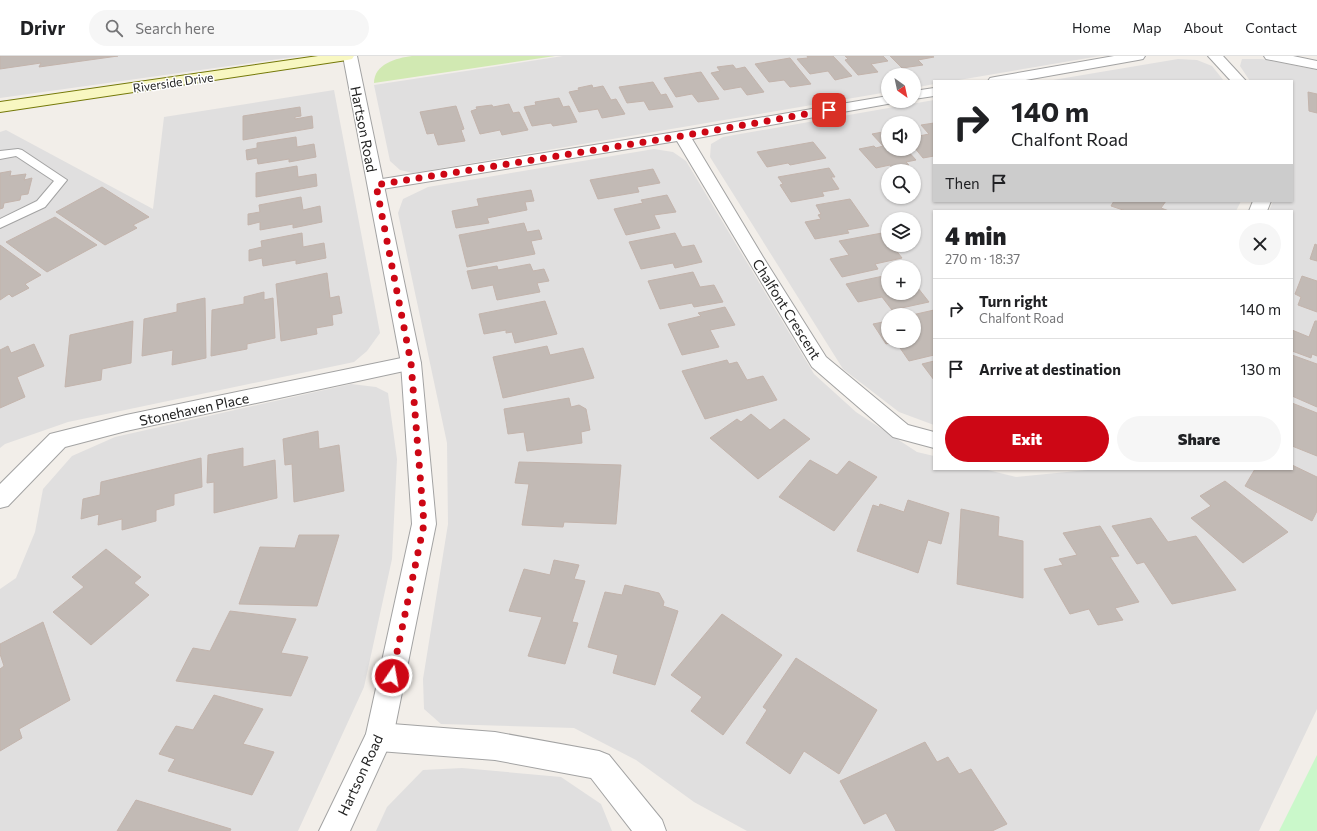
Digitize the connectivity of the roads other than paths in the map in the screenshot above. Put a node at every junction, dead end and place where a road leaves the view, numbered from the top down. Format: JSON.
{"nodes":[{"id":1,"x":348,"y":56,"type":"edge"},
{"id":2,"x":1138,"y":56,"type":"edge"},
{"id":3,"x":1215,"y":56,"type":"edge"},
{"id":4,"x":1271,"y":56,"type":"edge"},
{"id":5,"x":1317,"y":65,"type":"edge"},
{"id":6,"x":1001,"y":80,"type":"edge"},
{"id":7,"x":1238,"y":80,"type":"edge"},
{"id":8,"x":933,"y":92,"type":"edge"},
{"id":9,"x":921,"y":94,"type":"edge"},
{"id":10,"x":881,"y":101,"type":"edge"},
{"id":11,"x":0,"y":107,"type":"edge"},
{"id":12,"x":682,"y":136,"type":"junction"},
{"id":13,"x":0,"y":155,"type":"edge"},
{"id":14,"x":376,"y":185,"type":"junction"},
{"id":15,"x":0,"y":224,"type":"edge"},
{"id":16,"x":411,"y":363,"type":"junction"},
{"id":17,"x":933,"y":440,"type":"edge"},
{"id":18,"x":0,"y":498,"type":"edge"},
{"id":19,"x":379,"y":737,"type":"junction"},
{"id":20,"x":334,"y":831,"type":"edge"},
{"id":21,"x":651,"y":831,"type":"edge"}],
"edges":[{"from":1,"to":11,"type":"main road","name":"Riverside Drive"},
{"from":1,"to":14,"type":"street","name":"Hartson Road"},
{"from":2,"to":6,"type":"street"},
{"from":3,"to":7,"type":"street"},
{"from":4,"to":5,"type":"street"},
{"from":8,"to":9,"type":"street"},
{"from":10,"to":12,"type":"street"},
{"from":12,"to":14,"type":"street"},
{"from":12,"to":17,"type":"street","name":"Chalfont Crescent"},
{"from":13,"to":15,"type":"lane"},
{"from":14,"to":16,"type":"street","name":"Hartson Road"},
{"from":16,"to":18,"type":"street","name":"Stonehaven Place"},
{"from":16,"to":19,"type":"street","name":"Hartson Road"},
{"from":19,"to":20,"type":"street","name":"Hartson Road"},
{"from":19,"to":21,"type":"street"}]}
